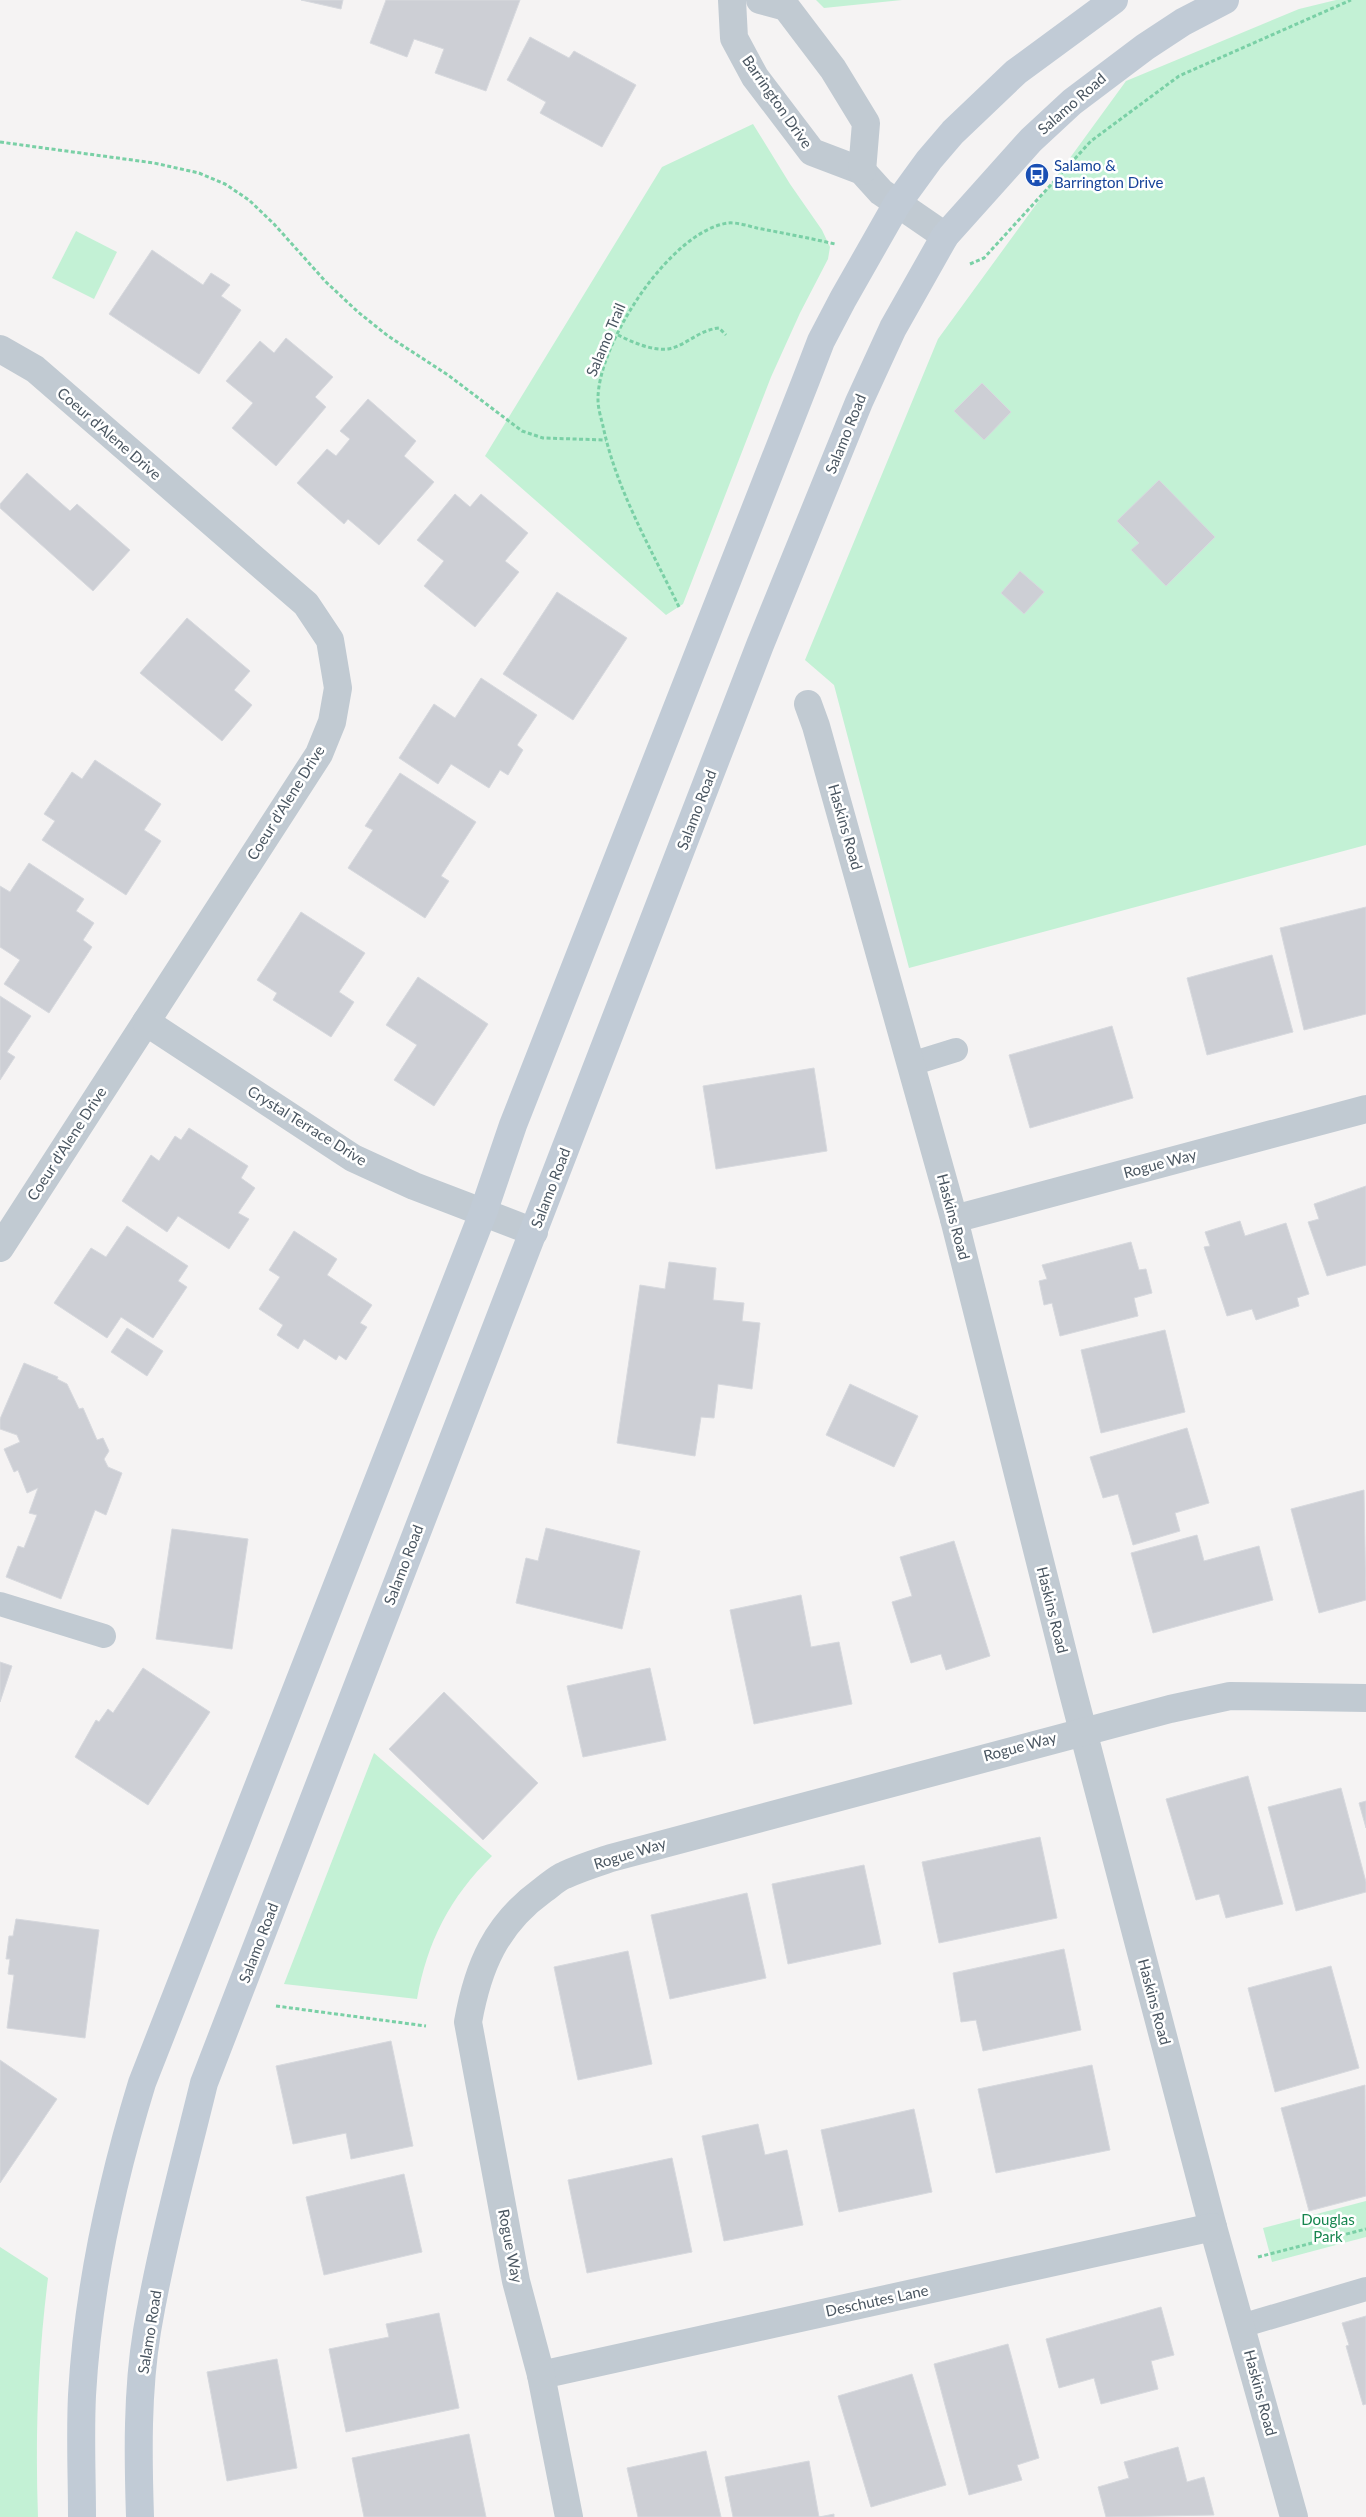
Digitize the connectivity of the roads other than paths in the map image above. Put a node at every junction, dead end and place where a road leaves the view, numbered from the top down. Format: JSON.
{"nodes":[{"id":1,"x":732,"y":0,"type":"edge"},
{"id":2,"x":760,"y":0,"type":"edge"},
{"id":3,"x":1114,"y":0,"type":"edge"},
{"id":4,"x":1225,"y":0,"type":"edge"},
{"id":5,"x":862,"y":171,"type":"junction"},
{"id":6,"x":897,"y":204,"type":"junction"},
{"id":7,"x":945,"y":236,"type":"junction"},
{"id":8,"x":0,"y":349,"type":"edge"},
{"id":9,"x":808,"y":704,"type":"dead end"},
{"id":10,"x":146,"y":1022,"type":"junction"},
{"id":11,"x":956,"y":1050,"type":"dead end"},
{"id":12,"x":911,"y":1064,"type":"junction"},
{"id":13,"x":1366,"y":1109,"type":"edge"},
{"id":14,"x":483,"y":1212,"type":"junction"},
{"id":15,"x":954,"y":1219,"type":"junction"},
{"id":16,"x":534,"y":1232,"type":"junction"},
{"id":17,"x":0,"y":1248,"type":"edge"},
{"id":18,"x":0,"y":1604,"type":"edge"},
{"id":19,"x":104,"y":1636,"type":"dead end"},
{"id":20,"x":1366,"y":1698,"type":"edge"},
{"id":21,"x":1084,"y":1730,"type":"junction"},
{"id":22,"x":1213,"y":2227,"type":"junction"},
{"id":23,"x":1366,"y":2289,"type":"edge"},
{"id":24,"x":1241,"y":2326,"type":"junction"},
{"id":25,"x":540,"y":2375,"type":"junction"},
{"id":26,"x":82,"y":2517,"type":"edge"},
{"id":27,"x":140,"y":2517,"type":"edge"},
{"id":28,"x":569,"y":2517,"type":"edge"},
{"id":29,"x":1294,"y":2517,"type":"edge"}],
"edges":[{"from":1,"to":5,"type":"street","name":"Barrington Drive"},
{"from":2,"to":5,"type":"street"},
{"from":3,"to":6,"type":"main road"},
{"from":4,"to":7,"type":"main road","name":"Salamo Road"},
{"from":5,"to":6,"type":"street","name":"Barrington Drive"},
{"from":6,"to":7,"type":"street","name":"Barrington Drive"},
{"from":6,"to":14,"type":"main road"},
{"from":7,"to":16,"type":"main road","name":"Salamo Road"},
{"from":8,"to":10,"type":"street","name":"Coeur d'Alene Drive"},
{"from":9,"to":12,"type":"street","name":"Haskins Road"},
{"from":10,"to":14,"type":"street","name":"Crystal Terrace Drive"},
{"from":10,"to":17,"type":"street","name":"Coeur d'Alene Drive"},
{"from":11,"to":12,"type":"lane"},
{"from":12,"to":15,"type":"street","name":"Haskins Road"},
{"from":13,"to":15,"type":"street","name":"Rogue Way"},
{"from":14,"to":16,"type":"street","name":"Crystal Terrace Drive"},
{"from":14,"to":26,"type":"main road"},
{"from":15,"to":21,"type":"street","name":"Haskins Road"},
{"from":16,"to":27,"type":"main road","name":"Salamo Road"},
{"from":18,"to":19,"type":"lane"},
{"from":20,"to":21,"type":"street","name":"Rogue Way"},
{"from":21,"to":22,"type":"street","name":"Haskins Road"},
{"from":21,"to":25,"type":"street","name":"Rogue Way"},
{"from":22,"to":24,"type":"street","name":"Haskins Road"},
{"from":22,"to":25,"type":"street","name":"Deschutes Lane"},
{"from":23,"to":24,"type":"lane"},
{"from":24,"to":29,"type":"street","name":"Haskins Road"},
{"from":25,"to":28,"type":"street","name":"Rogue Way"}]}
